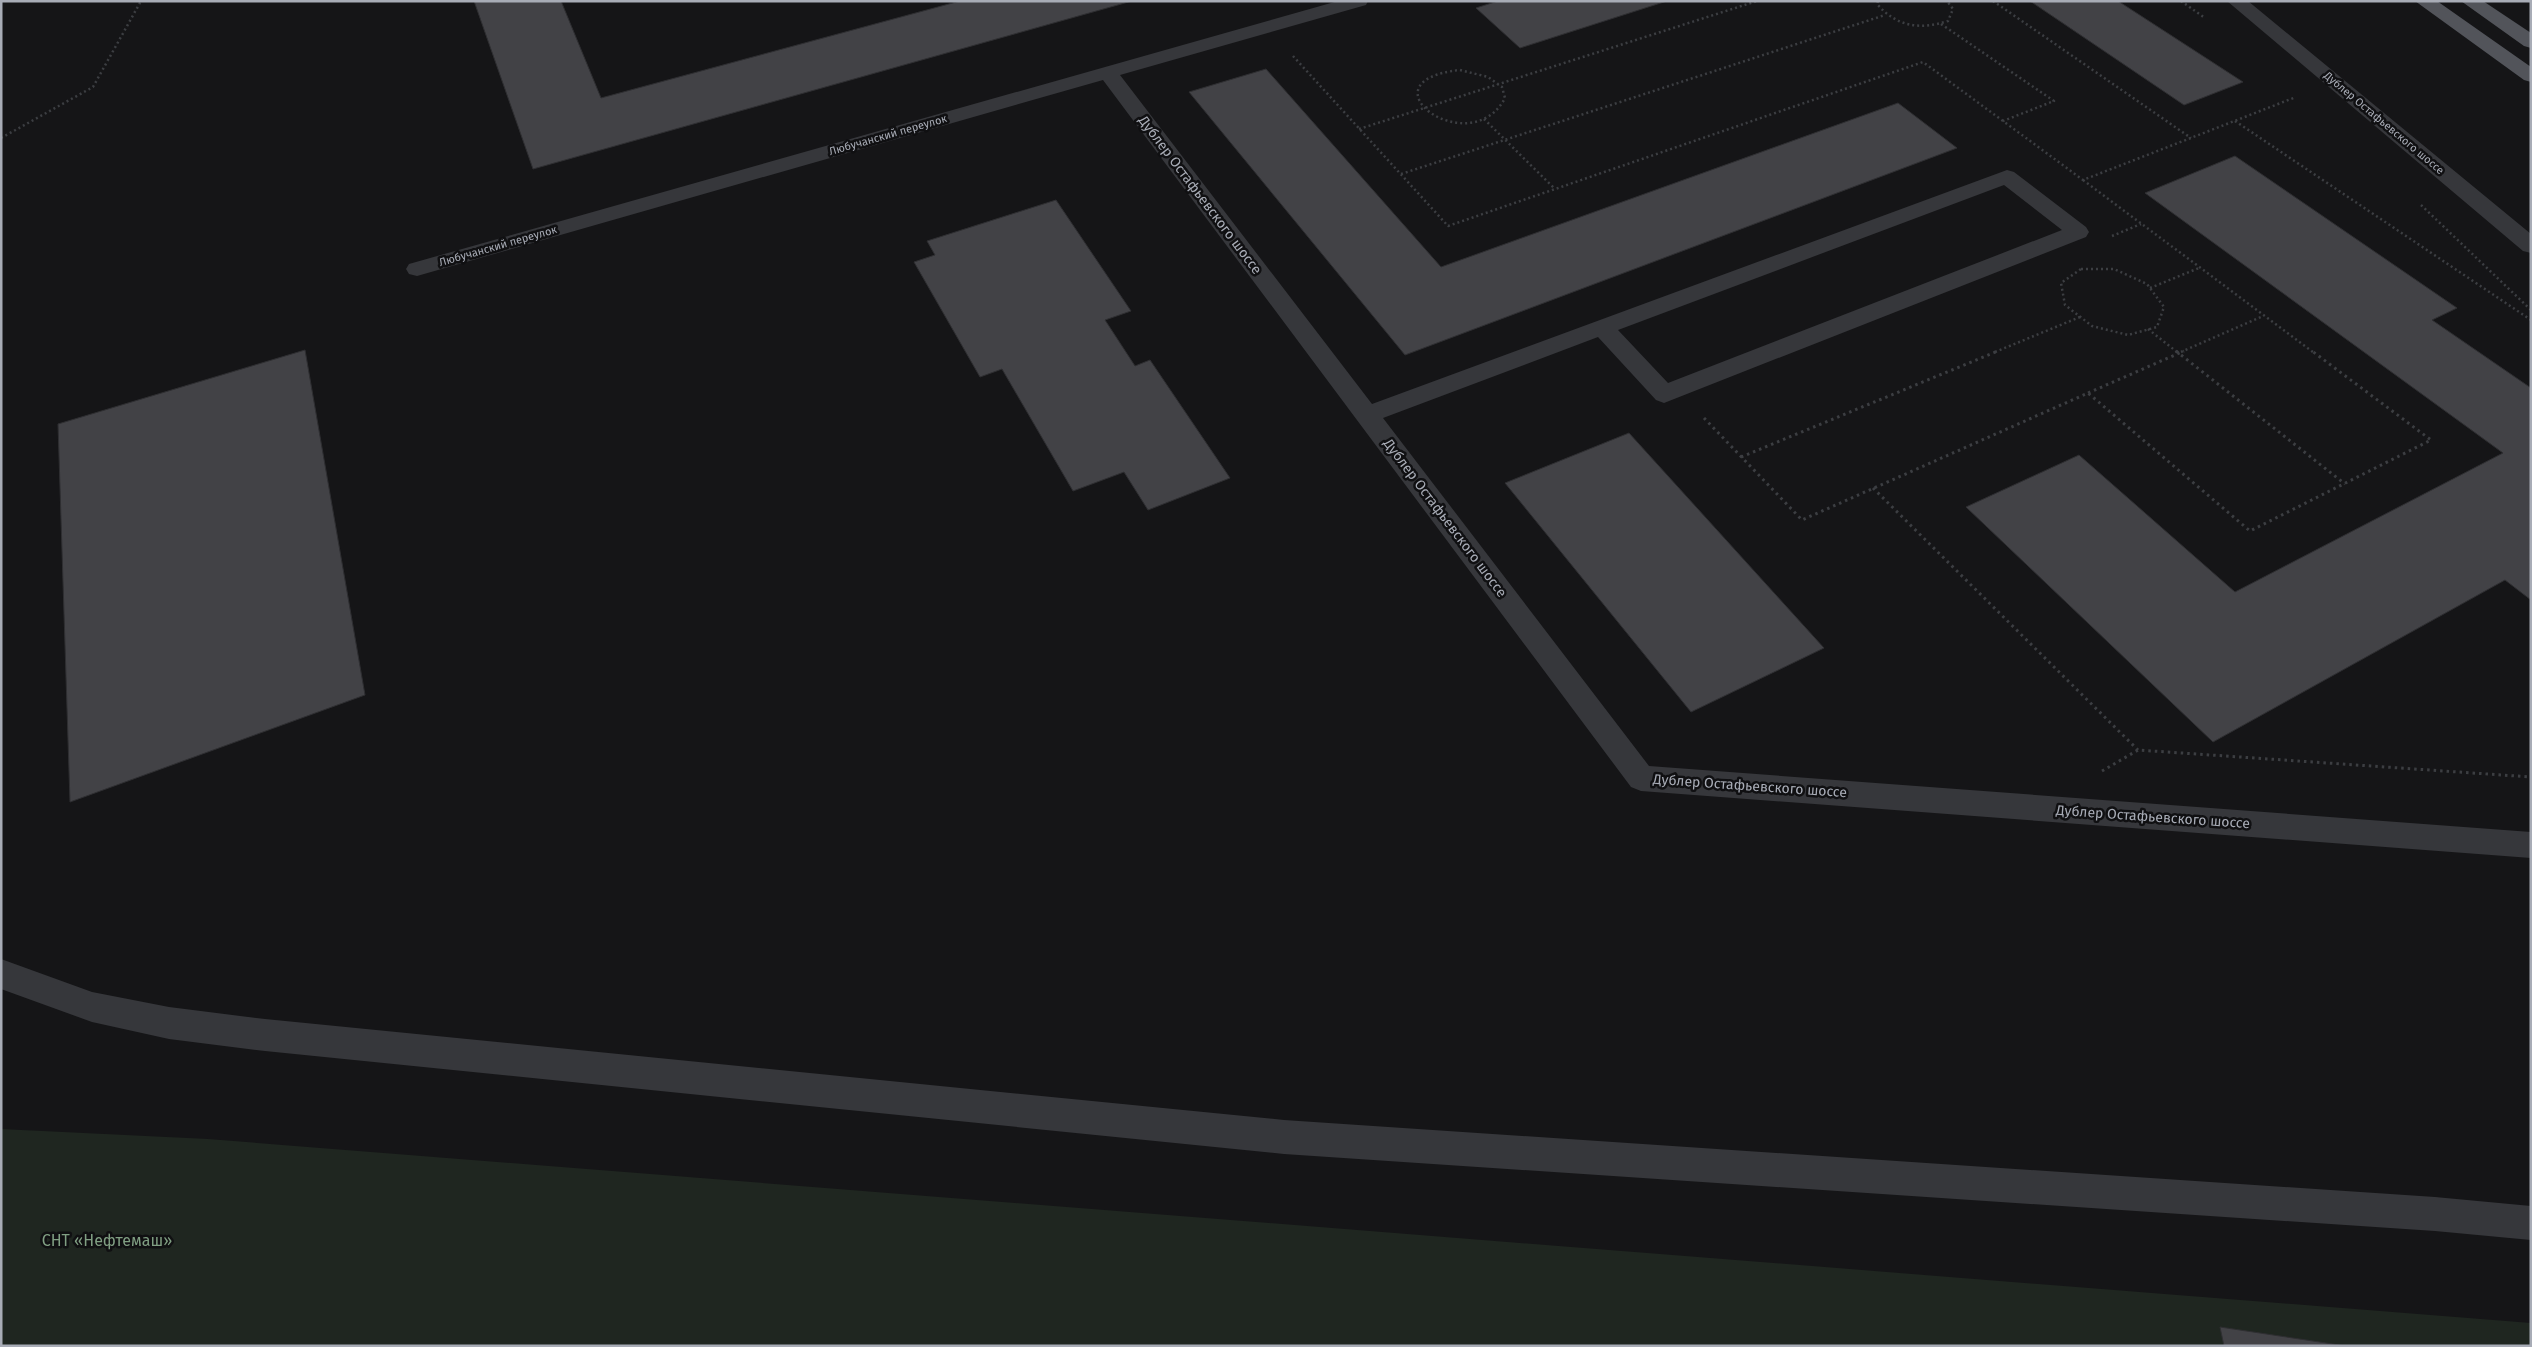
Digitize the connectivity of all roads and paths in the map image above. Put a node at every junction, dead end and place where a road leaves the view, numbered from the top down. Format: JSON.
{"nodes":[{"id":1,"x":142,"y":1,"type":"edge"},
{"id":2,"x":1359,"y":1,"type":"edge"},
{"id":3,"x":1758,"y":1,"type":"edge"},
{"id":4,"x":1878,"y":1,"type":"edge"},
{"id":5,"x":1946,"y":1,"type":"edge"},
{"id":6,"x":1993,"y":1,"type":"edge"},
{"id":7,"x":2236,"y":1,"type":"edge"},
{"id":8,"x":2424,"y":1,"type":"edge"},
{"id":9,"x":2470,"y":1,"type":"edge"},
{"id":10,"x":1885,"y":15,"type":"junction"},
{"id":11,"x":1941,"y":24,"type":"junction"},
{"id":12,"x":1267,"y":27,"type":"junction"},
{"id":13,"x":2531,"y":42,"type":"edge"},
{"id":14,"x":1108,"y":72,"type":"junction"},
{"id":15,"x":2531,"y":76,"type":"edge"},
{"id":16,"x":2334,"y":82,"type":"junction"},
{"id":17,"x":1499,"y":84,"type":"junction"},
{"id":18,"x":1423,"y":108,"type":"junction"},
{"id":19,"x":1484,"y":119,"type":"junction"},
{"id":20,"x":2003,"y":121,"type":"junction"},
{"id":21,"x":2235,"y":121,"type":"junction"},
{"id":22,"x":1359,"y":129,"type":"junction"},
{"id":23,"x":1,"y":138,"type":"edge"},
{"id":24,"x":2191,"y":138,"type":"junction"},
{"id":25,"x":1505,"y":140,"type":"junction"},
{"id":26,"x":1401,"y":175,"type":"junction"},
{"id":27,"x":2083,"y":180,"type":"junction"},
{"id":28,"x":1555,"y":189,"type":"junction"},
{"id":29,"x":2531,"y":246,"type":"edge"},
{"id":30,"x":2200,"y":268,"type":"junction"},
{"id":31,"x":416,"y":269,"type":"dead end"},
{"id":32,"x":2150,"y":288,"type":"junction"},
{"id":33,"x":2264,"y":315,"type":"junction"},
{"id":34,"x":2080,"y":317,"type":"junction"},
{"id":35,"x":2531,"y":320,"type":"edge"},
{"id":36,"x":1602,"y":327,"type":"junction"},
{"id":37,"x":2148,"y":329,"type":"junction"},
{"id":38,"x":2178,"y":353,"type":"junction"},
{"id":39,"x":1677,"y":390,"type":"junction"},
{"id":40,"x":2088,"y":393,"type":"junction"},
{"id":41,"x":1367,"y":415,"type":"junction"},
{"id":42,"x":1741,"y":457,"type":"junction"},
{"id":43,"x":2345,"y":484,"type":"junction"},
{"id":44,"x":1873,"y":488,"type":"junction"},
{"id":45,"x":2138,"y":750,"type":"junction"},
{"id":46,"x":2100,"y":772,"type":"dead end"},
{"id":47,"x":2531,"y":777,"type":"edge"},
{"id":48,"x":2531,"y":845,"type":"edge"},
{"id":49,"x":1,"y":974,"type":"edge"},
{"id":50,"x":2531,"y":1224,"type":"edge"}],
"edges":[{"from":1,"to":23,"type":"path"},
{"from":2,"to":12,"type":"street","name":"Любучанский переулок"},
{"from":3,"to":17,"type":"path"},
{"from":4,"to":10,"type":"path"},
{"from":5,"to":11,"type":"path"},
{"from":6,"to":24,"type":"path"},
{"from":7,"to":16,"type":"street","name":"Дублер Остафьевского шоссе"},
{"from":8,"to":15,"type":"main road"},
{"from":9,"to":13,"type":"main road"},
{"from":10,"to":11,"type":"path"},
{"from":10,"to":25,"type":"path"},
{"from":11,"to":20,"type":"path"},
{"from":12,"to":14,"type":"street","name":"Любучанский переулок"},
{"from":12,"to":22,"type":"path"},
{"from":14,"to":31,"type":"street","name":"Любучанский переулок"},
{"from":14,"to":41,"type":"street","name":"Дублер Остафьевского шоссе"},
{"from":16,"to":21,"type":"path"},
{"from":16,"to":29,"type":"street","name":"Дублер Остафьевского шоссе"},
{"from":17,"to":18,"type":"path"},
{"from":17,"to":18,"type":"path"},
{"from":17,"to":19,"type":"path"},
{"from":18,"to":19,"type":"path"},
{"from":18,"to":22,"type":"path"},
{"from":19,"to":25,"type":"path"},
{"from":20,"to":27,"type":"path"},
{"from":20,"to":28,"type":"path"},
{"from":21,"to":24,"type":"path"},
{"from":21,"to":35,"type":"path"},
{"from":22,"to":26,"type":"path"},
{"from":24,"to":27,"type":"path"},
{"from":25,"to":26,"type":"path"},
{"from":25,"to":28,"type":"path"},
{"from":26,"to":28,"type":"path"},
{"from":27,"to":30,"type":"path"},
{"from":30,"to":32,"type":"path"},
{"from":30,"to":33,"type":"path"},
{"from":32,"to":34,"type":"path"},
{"from":32,"to":37,"type":"path"},
{"from":33,"to":38,"type":"path"},
{"from":33,"to":43,"type":"path"},
{"from":34,"to":37,"type":"path"},
{"from":34,"to":42,"type":"path"},
{"from":36,"to":39,"type":"street"},
{"from":36,"to":39,"type":"street"},
{"from":36,"to":41,"type":"street"},
{"from":37,"to":38,"type":"path"},
{"from":38,"to":40,"type":"path"},
{"from":38,"to":43,"type":"path"},
{"from":39,"to":42,"type":"path"},
{"from":40,"to":43,"type":"path"},
{"from":40,"to":44,"type":"path"},
{"from":41,"to":48,"type":"street","name":"Дублер Остафьевского шоссе"},
{"from":42,"to":44,"type":"path"},
{"from":44,"to":45,"type":"path"},
{"from":45,"to":46,"type":"path"},
{"from":45,"to":47,"type":"path"},
{"from":49,"to":50,"type":"street"}]}
